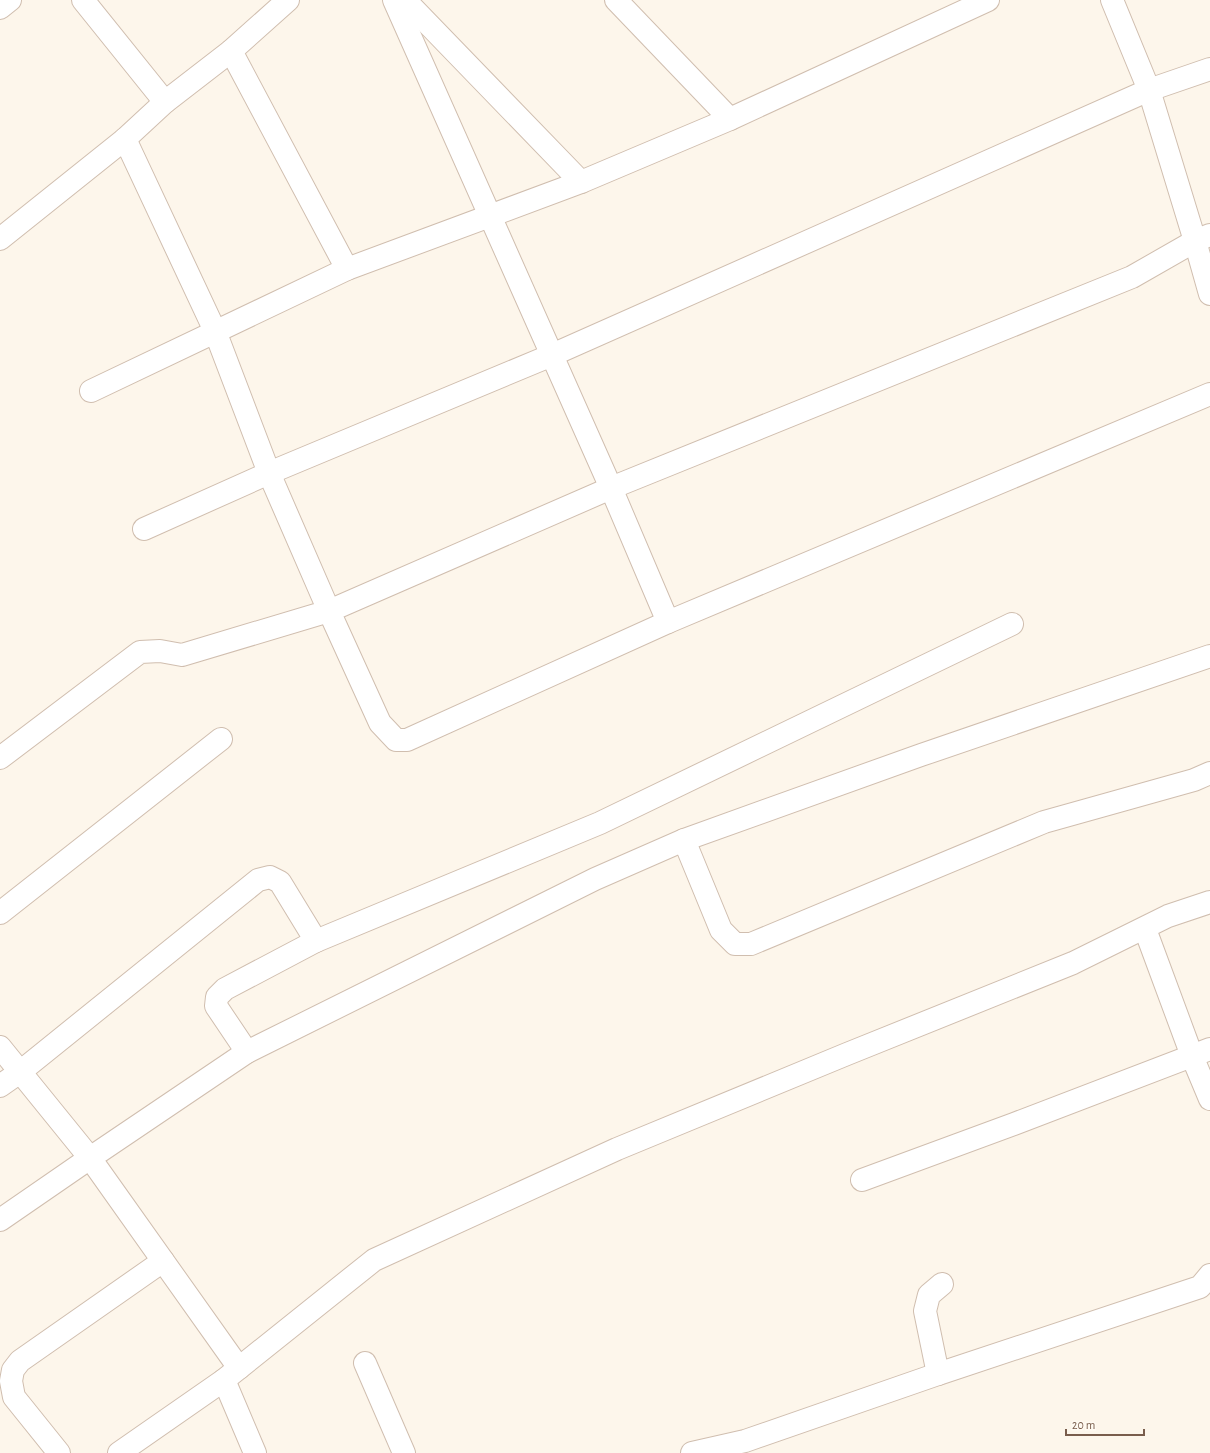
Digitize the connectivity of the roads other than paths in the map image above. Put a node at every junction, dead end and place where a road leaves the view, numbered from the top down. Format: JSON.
{"nodes":[{"id":1,"x":10,"y":0,"type":"edge"},
{"id":2,"x":83,"y":0,"type":"edge"},
{"id":3,"x":288,"y":0,"type":"edge"},
{"id":4,"x":394,"y":0,"type":"edge"},
{"id":5,"x":405,"y":0,"type":"edge"},
{"id":6,"x":616,"y":0,"type":"edge"},
{"id":7,"x":988,"y":0,"type":"edge"},
{"id":8,"x":1112,"y":0,"type":"edge"},
{"id":9,"x":0,"y":8,"type":"edge"},
{"id":10,"x":231,"y":51,"type":"junction"},
{"id":11,"x":1210,"y":69,"type":"edge"},
{"id":12,"x":1149,"y":90,"type":"junction"},
{"id":13,"x":165,"y":102,"type":"junction"},
{"id":14,"x":730,"y":119,"type":"junction"},
{"id":15,"x":125,"y":139,"type":"junction"},
{"id":16,"x":581,"y":182,"type":"junction"},
{"id":17,"x":489,"y":215,"type":"junction"},
{"id":18,"x":0,"y":238,"type":"edge"},
{"id":19,"x":1203,"y":238,"type":"edge"},
{"id":20,"x":347,"y":269,"type":"junction"},
{"id":21,"x":1210,"y":294,"type":"edge"},
{"id":22,"x":215,"y":331,"type":"junction"},
{"id":23,"x":552,"y":355,"type":"junction"},
{"id":24,"x":91,"y":390,"type":"dead end"},
{"id":25,"x":1210,"y":394,"type":"edge"},
{"id":26,"x":269,"y":473,"type":"junction"},
{"id":27,"x":611,"y":488,"type":"junction"},
{"id":28,"x":144,"y":529,"type":"dead end"},
{"id":29,"x":330,"y":611,"type":"junction"},
{"id":30,"x":668,"y":622,"type":"junction"},
{"id":31,"x":1012,"y":624,"type":"dead end"},
{"id":32,"x":1210,"y":656,"type":"edge"},
{"id":33,"x":221,"y":739,"type":"dead end"},
{"id":34,"x":0,"y":758,"type":"edge"},
{"id":35,"x":1210,"y":773,"type":"edge"},
{"id":36,"x":684,"y":840,"type":"junction"},
{"id":37,"x":1210,"y":902,"type":"edge"},
{"id":38,"x":0,"y":913,"type":"edge"},
{"id":39,"x":1145,"y":929,"type":"junction"},
{"id":40,"x":316,"y":941,"type":"junction"},
{"id":41,"x":0,"y":1047,"type":"edge"},
{"id":42,"x":247,"y":1052,"type":"junction"},
{"id":43,"x":1201,"y":1052,"type":"edge"},
{"id":44,"x":20,"y":1072,"type":"junction"},
{"id":45,"x":0,"y":1086,"type":"edge"},
{"id":46,"x":1210,"y":1099,"type":"edge"},
{"id":47,"x":90,"y":1158,"type":"junction"},
{"id":48,"x":862,"y":1180,"type":"dead end"},
{"id":49,"x":0,"y":1220,"type":"edge"},
{"id":50,"x":163,"y":1261,"type":"junction"},
{"id":51,"x":1210,"y":1275,"type":"edge"},
{"id":52,"x":942,"y":1284,"type":"dead end"},
{"id":53,"x":364,"y":1363,"type":"dead end"},
{"id":54,"x":231,"y":1374,"type":"junction"},
{"id":55,"x":938,"y":1374,"type":"junction"},
{"id":56,"x":59,"y":1453,"type":"edge"},
{"id":57,"x":119,"y":1453,"type":"edge"},
{"id":58,"x":255,"y":1453,"type":"edge"},
{"id":59,"x":404,"y":1453,"type":"edge"},
{"id":60,"x":692,"y":1453,"type":"edge"}],
"edges":[{"from":1,"to":9,"type":"street"},
{"from":2,"to":13,"type":"street"},
{"from":3,"to":10,"type":"street"},
{"from":4,"to":17,"type":"street"},
{"from":5,"to":16,"type":"street"},
{"from":6,"to":14,"type":"street"},
{"from":7,"to":14,"type":"street"},
{"from":8,"to":12,"type":"street"},
{"from":10,"to":13,"type":"street"},
{"from":10,"to":20,"type":"street"},
{"from":11,"to":12,"type":"street"},
{"from":12,"to":19,"type":"street"},
{"from":12,"to":23,"type":"street"},
{"from":13,"to":15,"type":"street"},
{"from":14,"to":16,"type":"street"},
{"from":15,"to":18,"type":"street"},
{"from":15,"to":22,"type":"street"},
{"from":16,"to":17,"type":"street"},
{"from":17,"to":20,"type":"street"},
{"from":17,"to":23,"type":"street"},
{"from":19,"to":21,"type":"street"},
{"from":19,"to":27,"type":"street"},
{"from":20,"to":22,"type":"street"},
{"from":22,"to":24,"type":"street"},
{"from":22,"to":26,"type":"street"},
{"from":23,"to":26,"type":"street"},
{"from":23,"to":27,"type":"street"},
{"from":25,"to":30,"type":"street"},
{"from":26,"to":28,"type":"street"},
{"from":26,"to":29,"type":"street"},
{"from":27,"to":29,"type":"street"},
{"from":27,"to":30,"type":"street"},
{"from":29,"to":30,"type":"street"},
{"from":29,"to":34,"type":"street"},
{"from":31,"to":40,"type":"street"},
{"from":32,"to":36,"type":"street"},
{"from":33,"to":38,"type":"street"},
{"from":35,"to":36,"type":"street"},
{"from":36,"to":42,"type":"street"},
{"from":37,"to":39,"type":"street"},
{"from":39,"to":43,"type":"street"},
{"from":39,"to":54,"type":"street"},
{"from":40,"to":42,"type":"street"},
{"from":40,"to":44,"type":"street"},
{"from":41,"to":44,"type":"street"},
{"from":42,"to":47,"type":"street"},
{"from":43,"to":46,"type":"street"},
{"from":43,"to":48,"type":"street"},
{"from":44,"to":45,"type":"street"},
{"from":44,"to":47,"type":"street"},
{"from":47,"to":49,"type":"street"},
{"from":47,"to":50,"type":"street"},
{"from":50,"to":54,"type":"street"},
{"from":50,"to":56,"type":"street"},
{"from":51,"to":55,"type":"street"},
{"from":52,"to":55,"type":"street"},
{"from":53,"to":59,"type":"street"},
{"from":54,"to":57,"type":"street"},
{"from":54,"to":58,"type":"street"},
{"from":55,"to":60,"type":"street"}]}
